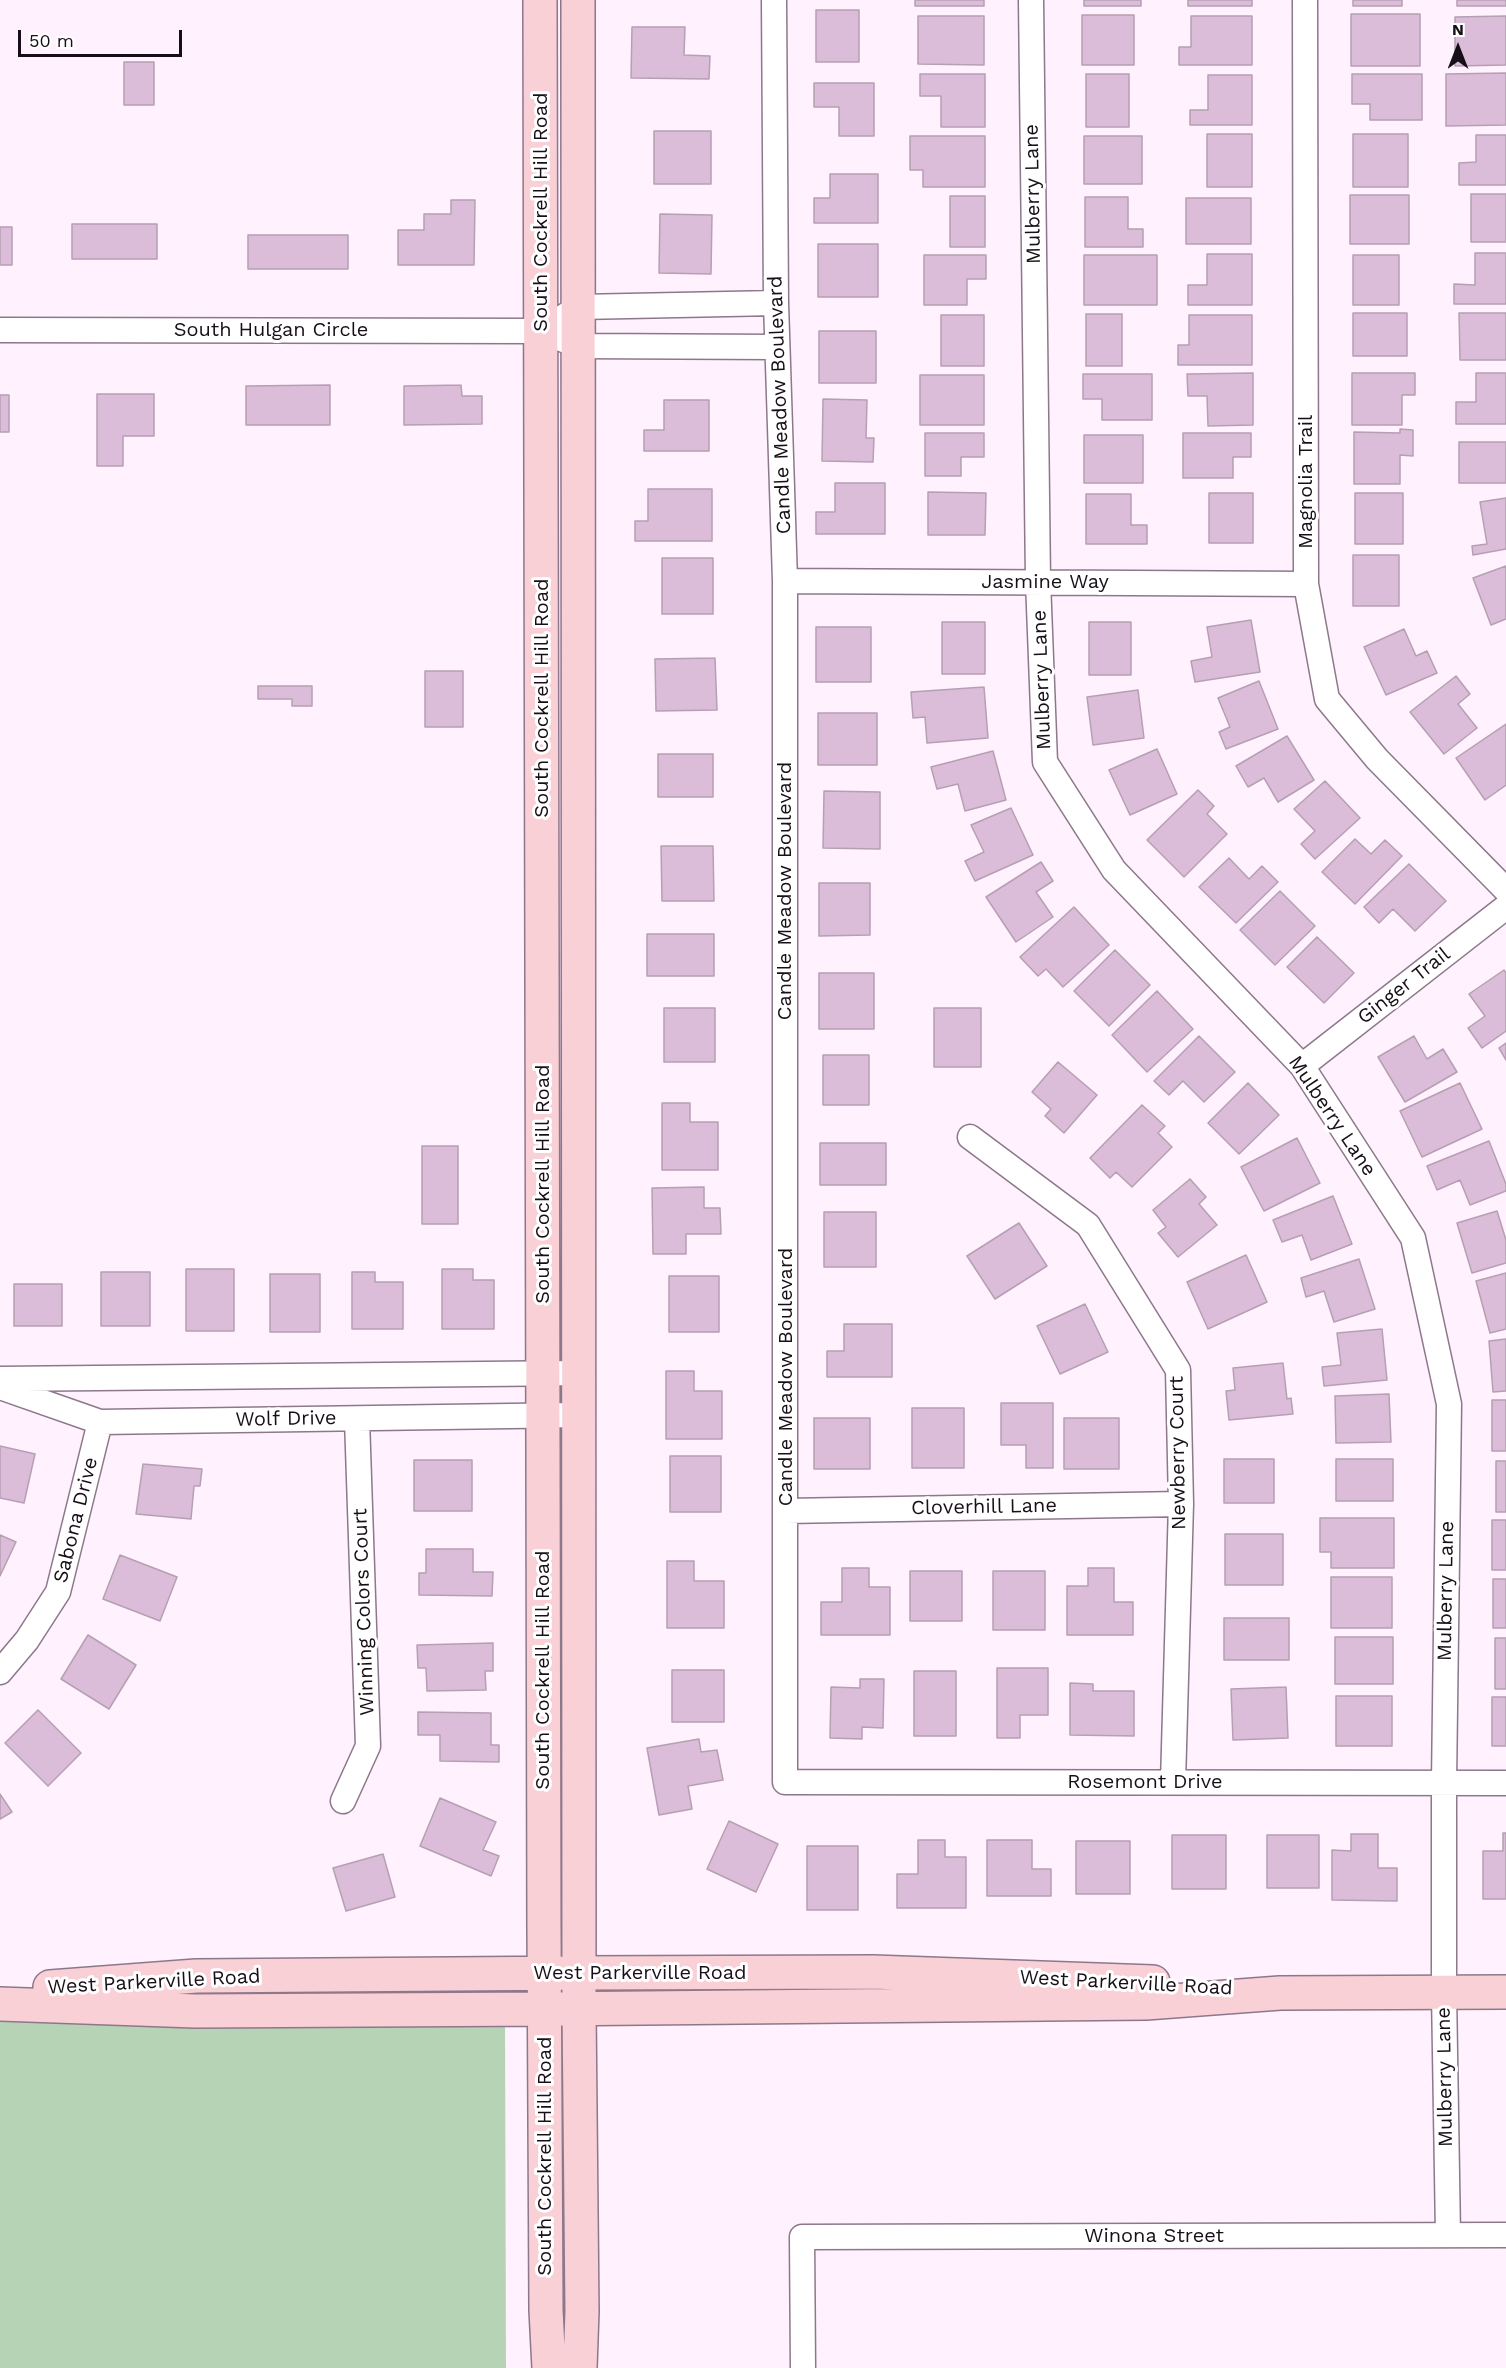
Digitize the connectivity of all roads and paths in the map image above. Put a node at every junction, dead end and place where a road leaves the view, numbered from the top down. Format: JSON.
{"nodes":[{"id":1,"x":540,"y":0,"type":"edge"},
{"id":2,"x":578,"y":0,"type":"edge"},
{"id":3,"x":774,"y":0,"type":"edge"},
{"id":4,"x":1031,"y":0,"type":"edge"},
{"id":5,"x":1305,"y":0,"type":"edge"},
{"id":6,"x":776,"y":303,"type":"junction"},
{"id":7,"x":579,"y":307,"type":"junction"},
{"id":8,"x":0,"y":330,"type":"edge"},
{"id":9,"x":541,"y":331,"type":"junction"},
{"id":10,"x":579,"y":346,"type":"junction"},
{"id":11,"x":777,"y":347,"type":"junction"},
{"id":12,"x":785,"y":581,"type":"junction"},
{"id":13,"x":1038,"y":581,"type":"junction"},
{"id":14,"x":1306,"y":584,"type":"junction"},
{"id":15,"x":1506,"y":890,"type":"edge"},
{"id":16,"x":542,"y":897,"type":"junction"},
{"id":17,"x":579,"y":897,"type":"junction"},
{"id":18,"x":1506,"y":907,"type":"edge"},
{"id":19,"x":1302,"y":1066,"type":"junction"},
{"id":20,"x":970,"y":1137,"type":"dead end"},
{"id":21,"x":543,"y":1373,"type":"junction"},
{"id":22,"x":579,"y":1373,"type":"junction"},
{"id":23,"x":0,"y":1379,"type":"edge"},
{"id":24,"x":0,"y":1387,"type":"edge"},
{"id":25,"x":542,"y":1415,"type":"junction"},
{"id":26,"x":579,"y":1415,"type":"junction"},
{"id":27,"x":357,"y":1419,"type":"junction"},
{"id":28,"x":100,"y":1422,"type":"junction"},
{"id":29,"x":1181,"y":1504,"type":"junction"},
{"id":30,"x":786,"y":1511,"type":"junction"},
{"id":31,"x":0,"y":1672,"type":"edge"},
{"id":32,"x":785,"y":1782,"type":"joint"},
{"id":33,"x":1173,"y":1782,"type":"junction"},
{"id":34,"x":1444,"y":1783,"type":"junction"},
{"id":35,"x":1506,"y":1783,"type":"edge"},
{"id":36,"x":343,"y":1801,"type":"dead end"},
{"id":37,"x":544,"y":1973,"type":"junction"},
{"id":38,"x":579,"y":1973,"type":"junction"},
{"id":39,"x":0,"y":1991,"type":"edge"},
{"id":40,"x":1444,"y":1992,"type":"junction"},
{"id":41,"x":1506,"y":1992,"type":"edge"},
{"id":42,"x":1280,"y":1993,"type":"junction"},
{"id":43,"x":0,"y":2004,"type":"edge"},
{"id":44,"x":544,"y":2009,"type":"junction"},
{"id":45,"x":579,"y":2009,"type":"junction"},
{"id":46,"x":1448,"y":2235,"type":"junction"},
{"id":47,"x":1506,"y":2235,"type":"edge"},
{"id":48,"x":549,"y":2368,"type":"edge"},
{"id":49,"x":580,"y":2368,"type":"edge"},
{"id":50,"x":803,"y":2368,"type":"edge"}],
"edges":[{"from":1,"to":9,"type":"main road","name":"South Cockrell Hill Road"},
{"from":2,"to":7,"type":"main road","name":"South Cockrell Hill Road"},
{"from":3,"to":6,"type":"street","name":"Candle Meadow Boulevard"},
{"from":4,"to":13,"type":"street","name":"Mulberry Lane"},
{"from":5,"to":14,"type":"street","name":"Magnolia Trail"},
{"from":6,"to":7,"type":"street"},
{"from":6,"to":11,"type":"street","name":"Candle Meadow Boulevard"},
{"from":7,"to":9,"type":"street"},
{"from":7,"to":10,"type":"main road","name":"South Cockrell Hill Road"},
{"from":8,"to":9,"type":"street","name":"South Hulgan Circle"},
{"from":9,"to":10,"type":"street"},
{"from":9,"to":16,"type":"main road","name":"South Cockrell Hill Road"},
{"from":10,"to":11,"type":"street"},
{"from":10,"to":17,"type":"main road","name":"South Cockrell Hill Road"},
{"from":11,"to":12,"type":"street","name":"Candle Meadow Boulevard"},
{"from":12,"to":13,"type":"street","name":"Jasmine Way"},
{"from":12,"to":30,"type":"street","name":"Candle Meadow Boulevard"},
{"from":13,"to":14,"type":"street","name":"Jasmine Way"},
{"from":13,"to":19,"type":"street","name":"Mulberry Lane"},
{"from":14,"to":15,"type":"street","name":"Magnolia Trail"},
{"from":16,"to":17,"type":"main road"},
{"from":16,"to":21,"type":"main road","name":"South Cockrell Hill Road"},
{"from":17,"to":22,"type":"main road","name":"South Cockrell Hill Road"},
{"from":18,"to":19,"type":"street","name":"Ginger Trail"},
{"from":19,"to":34,"type":"street","name":"Mulberry Lane"},
{"from":20,"to":29,"type":"street","name":"Newberry Court"},
{"from":21,"to":22,"type":"street"},
{"from":21,"to":23,"type":"street"},
{"from":21,"to":25,"type":"main road","name":"South Cockrell Hill Road"},
{"from":22,"to":26,"type":"main road","name":"South Cockrell Hill Road"},
{"from":24,"to":28,"type":"street","name":"Wolf Drive"},
{"from":25,"to":26,"type":"street","name":"Wolf Drive"},
{"from":25,"to":27,"type":"street","name":"Wolf Drive"},
{"from":25,"to":37,"type":"main road","name":"South Cockrell Hill Road"},
{"from":26,"to":38,"type":"main road","name":"South Cockrell Hill Road"},
{"from":27,"to":28,"type":"street","name":"Wolf Drive"},
{"from":27,"to":36,"type":"street","name":"Winning Colors Court"},
{"from":28,"to":31,"type":"street","name":"Sabona Drive"},
{"from":29,"to":30,"type":"street","name":"Cloverhill Lane"},
{"from":29,"to":33,"type":"street","name":"Newberry Court"},
{"from":30,"to":32,"type":"street","name":"Candle Meadow Boulevard"},
{"from":32,"to":33,"type":"street","name":"Rosemont Drive"},
{"from":33,"to":34,"type":"street","name":"Rosemont Drive"},
{"from":34,"to":35,"type":"street","name":"Rosemont Drive"},
{"from":34,"to":40,"type":"street","name":"Mulberry Lane"},
{"from":37,"to":38,"type":"main road","name":"West Parkerville Road"},
{"from":37,"to":39,"type":"main road","name":"West Parkerville Road"},
{"from":37,"to":44,"type":"main road","name":"South Cockrell Hill Road"},
{"from":38,"to":42,"type":"main road","name":"West Parkerville Road"},
{"from":38,"to":45,"type":"main road","name":"South Cockrell Hill Road"},
{"from":40,"to":41,"type":"main road","name":"West Parkerville Road"},
{"from":40,"to":42,"type":"main road","name":"West Parkerville Road"},
{"from":40,"to":46,"type":"street","name":"Mulberry Lane"},
{"from":42,"to":45,"type":"main road","name":"West Parkerville Road"},
{"from":43,"to":44,"type":"main road","name":"West Parkerville Road"},
{"from":44,"to":45,"type":"main road","name":"West Parkerville Road"},
{"from":44,"to":48,"type":"main road","name":"South Cockrell Hill Road"},
{"from":45,"to":49,"type":"main road","name":"South Cockrell Hill Road"},
{"from":46,"to":47,"type":"street","name":"Winona Street"},
{"from":46,"to":50,"type":"street","name":"Winona Street"}]}
